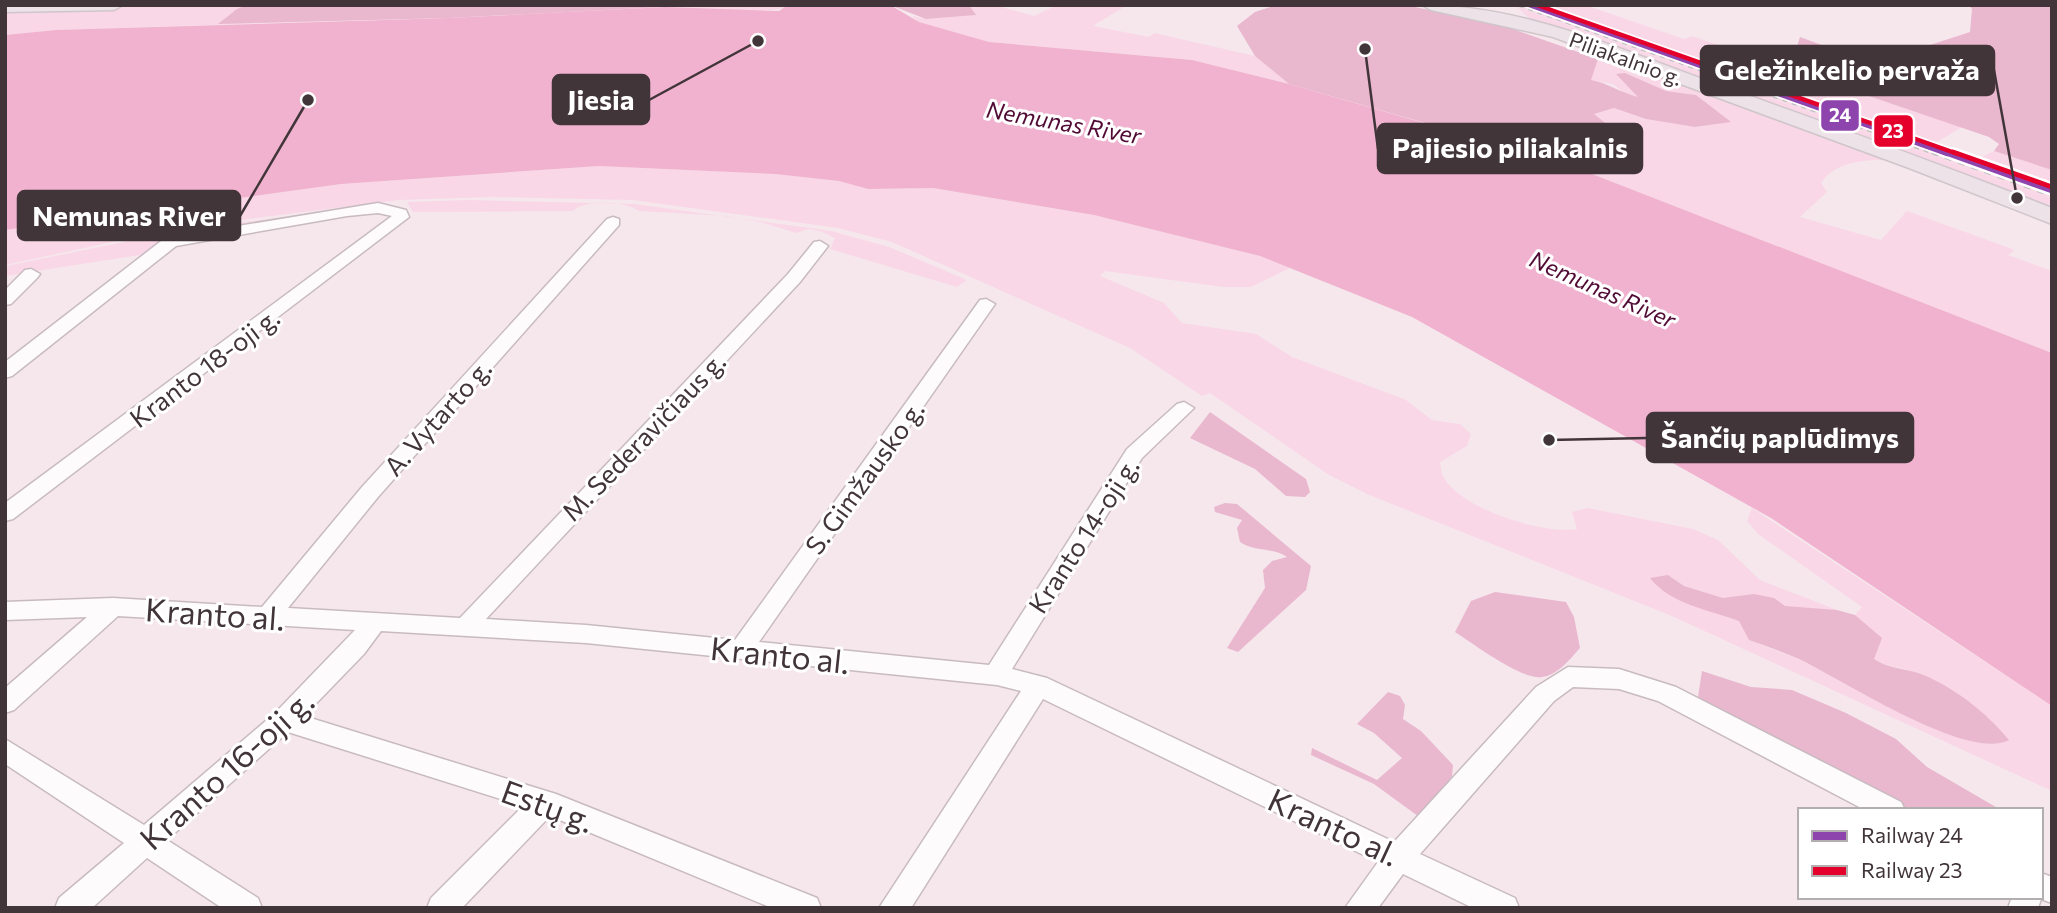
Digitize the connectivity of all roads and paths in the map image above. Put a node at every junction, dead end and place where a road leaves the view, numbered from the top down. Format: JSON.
{"nodes":[{"id":1,"x":114,"y":5,"type":"edge"},
{"id":2,"x":1431,"y":5,"type":"edge"},
{"id":3,"x":5,"y":7,"type":"edge"},
{"id":4,"x":2052,"y":217,"type":"edge"},
{"id":5,"x":613,"y":222,"type":"dead end"},
{"id":6,"x":820,"y":246,"type":"dead end"},
{"id":7,"x":31,"y":274,"type":"dead end"},
{"id":8,"x":5,"y":300,"type":"edge"},
{"id":9,"x":986,"y":304,"type":"dead end"},
{"id":10,"x":5,"y":372,"type":"edge"},
{"id":11,"x":1184,"y":408,"type":"dead end"},
{"id":12,"x":5,"y":514,"type":"edge"},
{"id":13,"x":113,"y":607,"type":"junction"},
{"id":14,"x":5,"y":611,"type":"edge"},
{"id":15,"x":267,"y":617,"type":"junction"},
{"id":16,"x":374,"y":622,"type":"junction"},
{"id":17,"x":467,"y":626,"type":"junction"},
{"id":18,"x":743,"y":650,"type":"junction"},
{"id":19,"x":997,"y":674,"type":"junction"},
{"id":20,"x":1038,"y":685,"type":"junction"},
{"id":21,"x":5,"y":703,"type":"edge"},
{"id":22,"x":284,"y":720,"type":"junction"},
{"id":23,"x":5,"y":750,"type":"edge"},
{"id":24,"x":546,"y":802,"type":"junction"},
{"id":25,"x":1887,"y":808,"type":"edge"},
{"id":26,"x":148,"y":841,"type":"junction"},
{"id":27,"x":1399,"y":857,"type":"junction"},
{"id":28,"x":70,"y":908,"type":"edge"},
{"id":29,"x":247,"y":908,"type":"edge"},
{"id":30,"x":442,"y":908,"type":"edge"},
{"id":31,"x":806,"y":908,"type":"edge"},
{"id":32,"x":894,"y":908,"type":"edge"},
{"id":33,"x":1360,"y":908,"type":"edge"},
{"id":34,"x":1504,"y":908,"type":"edge"}],
"edges":[{"from":1,"to":3,"type":"main road"},
{"from":2,"to":4,"type":"main road","name":"Piliakalnio g."},
{"from":5,"to":15,"type":"street","name":"A. Vytarto g."},
{"from":6,"to":17,"type":"street","name":"M. Sederavičiaus g."},
{"from":7,"to":8,"type":"street"},
{"from":9,"to":18,"type":"street","name":"S. Gimžausko g."},
{"from":10,"to":12,"type":"street","name":"Kranto 18-oji g."},
{"from":11,"to":19,"type":"street","name":"Kranto 14-oji g."},
{"from":13,"to":14,"type":"street","name":"Kranto al."},
{"from":13,"to":15,"type":"street","name":"Kranto al."},
{"from":13,"to":21,"type":"street"},
{"from":15,"to":16,"type":"street","name":"Kranto al."},
{"from":16,"to":17,"type":"street","name":"Kranto al."},
{"from":16,"to":22,"type":"street","name":"Kranto 16-oji g."},
{"from":17,"to":18,"type":"street","name":"Kranto al."},
{"from":18,"to":19,"type":"street","name":"Kranto al."},
{"from":19,"to":20,"type":"street","name":"Kranto al."},
{"from":20,"to":27,"type":"street","name":"Kranto al."},
{"from":20,"to":32,"type":"street"},
{"from":22,"to":24,"type":"street","name":"Estų g."},
{"from":22,"to":26,"type":"street","name":"Kranto 16-oji g."},
{"from":23,"to":26,"type":"street"},
{"from":24,"to":30,"type":"street"},
{"from":24,"to":31,"type":"street","name":"Estų g."},
{"from":25,"to":27,"type":"street"},
{"from":26,"to":28,"type":"street","name":"Kranto 16-oji g."},
{"from":26,"to":29,"type":"street"},
{"from":27,"to":33,"type":"street"},
{"from":27,"to":34,"type":"street","name":"Kranto al."}]}
